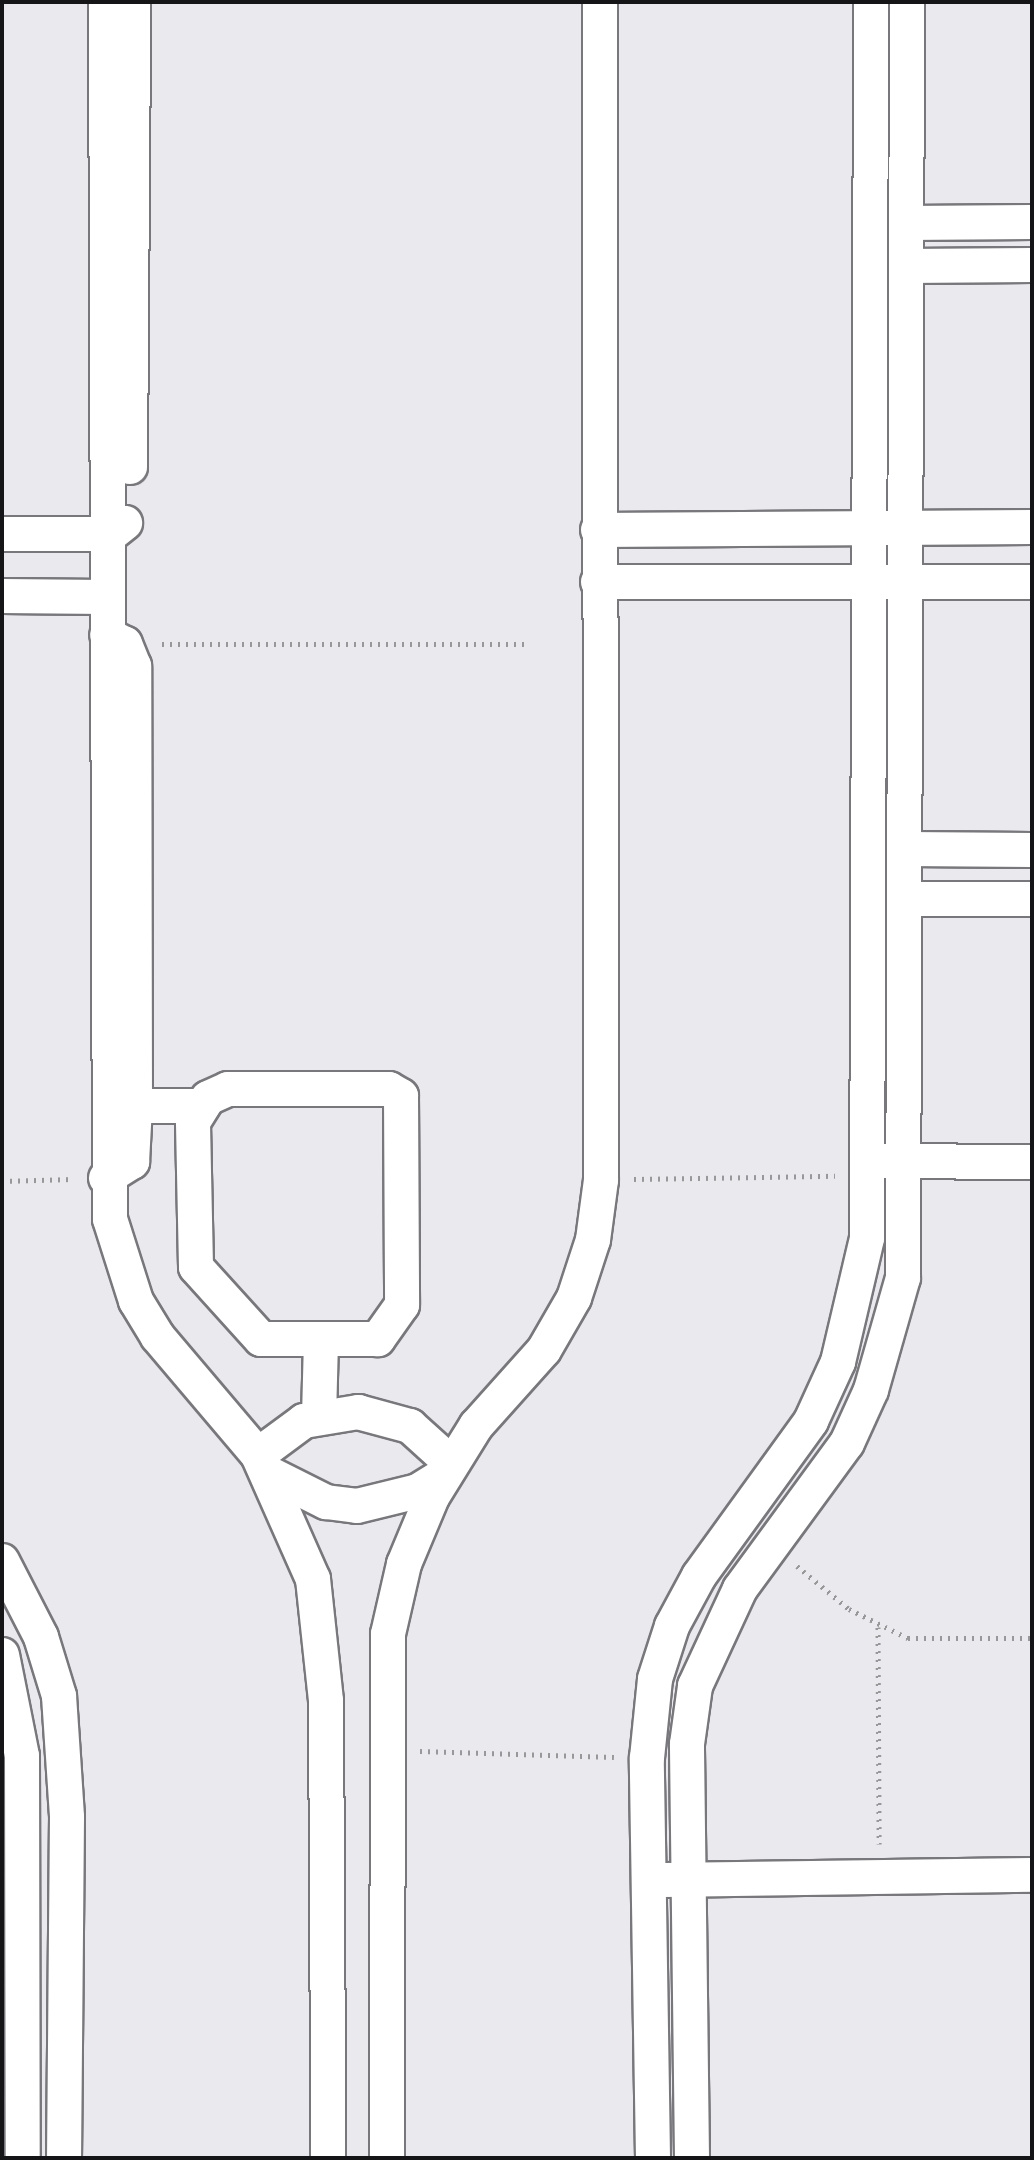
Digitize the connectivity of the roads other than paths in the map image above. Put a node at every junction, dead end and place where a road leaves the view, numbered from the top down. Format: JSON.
{"nodes":[{"id":1,"x":106,"y":2,"type":"edge"},
{"id":2,"x":133,"y":2,"type":"edge"},
{"id":3,"x":600,"y":2,"type":"edge"},
{"id":4,"x":871,"y":2,"type":"edge"},
{"id":5,"x":907,"y":2,"type":"edge"},
{"id":6,"x":1032,"y":222,"type":"edge"},
{"id":7,"x":907,"y":223,"type":"junction"},
{"id":8,"x":1032,"y":265,"type":"edge"},
{"id":9,"x":907,"y":266,"type":"junction"},
{"id":10,"x":869,"y":527,"type":"junction"},
{"id":11,"x":907,"y":527,"type":"junction"},
{"id":12,"x":1032,"y":527,"type":"edge"},
{"id":13,"x":598,"y":530,"type":"junction"},
{"id":14,"x":106,"y":533,"type":"junction"},
{"id":15,"x":2,"y":534,"type":"edge"},
{"id":16,"x":907,"y":581,"type":"junction"},
{"id":17,"x":598,"y":582,"type":"junction"},
{"id":18,"x":869,"y":582,"type":"junction"},
{"id":19,"x":1032,"y":582,"type":"edge"},
{"id":20,"x":2,"y":596,"type":"edge"},
{"id":21,"x":106,"y":597,"type":"junction"},
{"id":22,"x":116,"y":639,"type":"junction"},
{"id":23,"x":907,"y":849,"type":"junction"},
{"id":24,"x":1032,"y":850,"type":"edge"},
{"id":25,"x":907,"y":899,"type":"junction"},
{"id":26,"x":1032,"y":899,"type":"edge"},
{"id":27,"x":135,"y":1106,"type":"junction"},
{"id":28,"x":200,"y":1106,"type":"junction"},
{"id":29,"x":907,"y":1161,"type":"junction"},
{"id":30,"x":1032,"y":1162,"type":"edge"},
{"id":31,"x":868,"y":1168,"type":"junction"},
{"id":32,"x":106,"y":1178,"type":"junction"},
{"id":33,"x":321,"y":1340,"type":"junction"},
{"id":34,"x":319,"y":1417,"type":"junction"},
{"id":35,"x":264,"y":1465,"type":"junction"},
{"id":36,"x":448,"y":1469,"type":"junction"},
{"id":37,"x":2,"y":1561,"type":"edge"},
{"id":38,"x":2,"y":1655,"type":"edge"},
{"id":39,"x":1032,"y":1875,"type":"edge"},
{"id":40,"x":65,"y":1880,"type":"junction"},
{"id":41,"x":688,"y":1880,"type":"junction"},
{"id":42,"x":12,"y":1881,"type":"edge"},
{"id":43,"x":648,"y":1881,"type":"junction"},
{"id":44,"x":23,"y":2158,"type":"edge"},
{"id":45,"x":64,"y":2158,"type":"edge"},
{"id":46,"x":328,"y":2158,"type":"edge"},
{"id":47,"x":387,"y":2158,"type":"edge"},
{"id":48,"x":653,"y":2158,"type":"edge"},
{"id":49,"x":692,"y":2158,"type":"edge"}],
"edges":[{"from":1,"to":14,"type":"street"},
{"from":2,"to":14,"type":"street"},
{"from":3,"to":13,"type":"street"},
{"from":4,"to":10,"type":"street"},
{"from":5,"to":7,"type":"street"},
{"from":6,"to":7,"type":"street"},
{"from":7,"to":9,"type":"street"},
{"from":8,"to":9,"type":"street"},
{"from":9,"to":11,"type":"street"},
{"from":10,"to":11,"type":"street"},
{"from":10,"to":13,"type":"street"},
{"from":10,"to":18,"type":"street"},
{"from":11,"to":12,"type":"street"},
{"from":11,"to":16,"type":"street"},
{"from":13,"to":17,"type":"street"},
{"from":14,"to":15,"type":"street"},
{"from":14,"to":21,"type":"street"},
{"from":16,"to":18,"type":"street"},
{"from":16,"to":19,"type":"street"},
{"from":16,"to":23,"type":"street"},
{"from":17,"to":18,"type":"street"},
{"from":17,"to":36,"type":"street"},
{"from":18,"to":31,"type":"street"},
{"from":20,"to":21,"type":"street"},
{"from":21,"to":22,"type":"street"},
{"from":22,"to":27,"type":"street"},
{"from":22,"to":32,"type":"street"},
{"from":23,"to":24,"type":"street"},
{"from":23,"to":25,"type":"street"},
{"from":25,"to":26,"type":"street"},
{"from":25,"to":29,"type":"street"},
{"from":27,"to":28,"type":"street"},
{"from":27,"to":32,"type":"street"},
{"from":28,"to":33,"type":"street"},
{"from":28,"to":33,"type":"street"},
{"from":29,"to":30,"type":"street"},
{"from":29,"to":31,"type":"street"},
{"from":29,"to":41,"type":"street"},
{"from":31,"to":43,"type":"street"},
{"from":32,"to":35,"type":"street"},
{"from":33,"to":34,"type":"street"},
{"from":34,"to":35,"type":"street"},
{"from":34,"to":36,"type":"street"},
{"from":35,"to":36,"type":"street"},
{"from":35,"to":46,"type":"street"},
{"from":36,"to":47,"type":"street"},
{"from":37,"to":40,"type":"street"},
{"from":38,"to":42,"type":"street"},
{"from":39,"to":41,"type":"street"},
{"from":40,"to":42,"type":"street"},
{"from":40,"to":45,"type":"street"},
{"from":41,"to":43,"type":"street"},
{"from":41,"to":49,"type":"street"},
{"from":42,"to":44,"type":"street"},
{"from":43,"to":48,"type":"street"}]}
